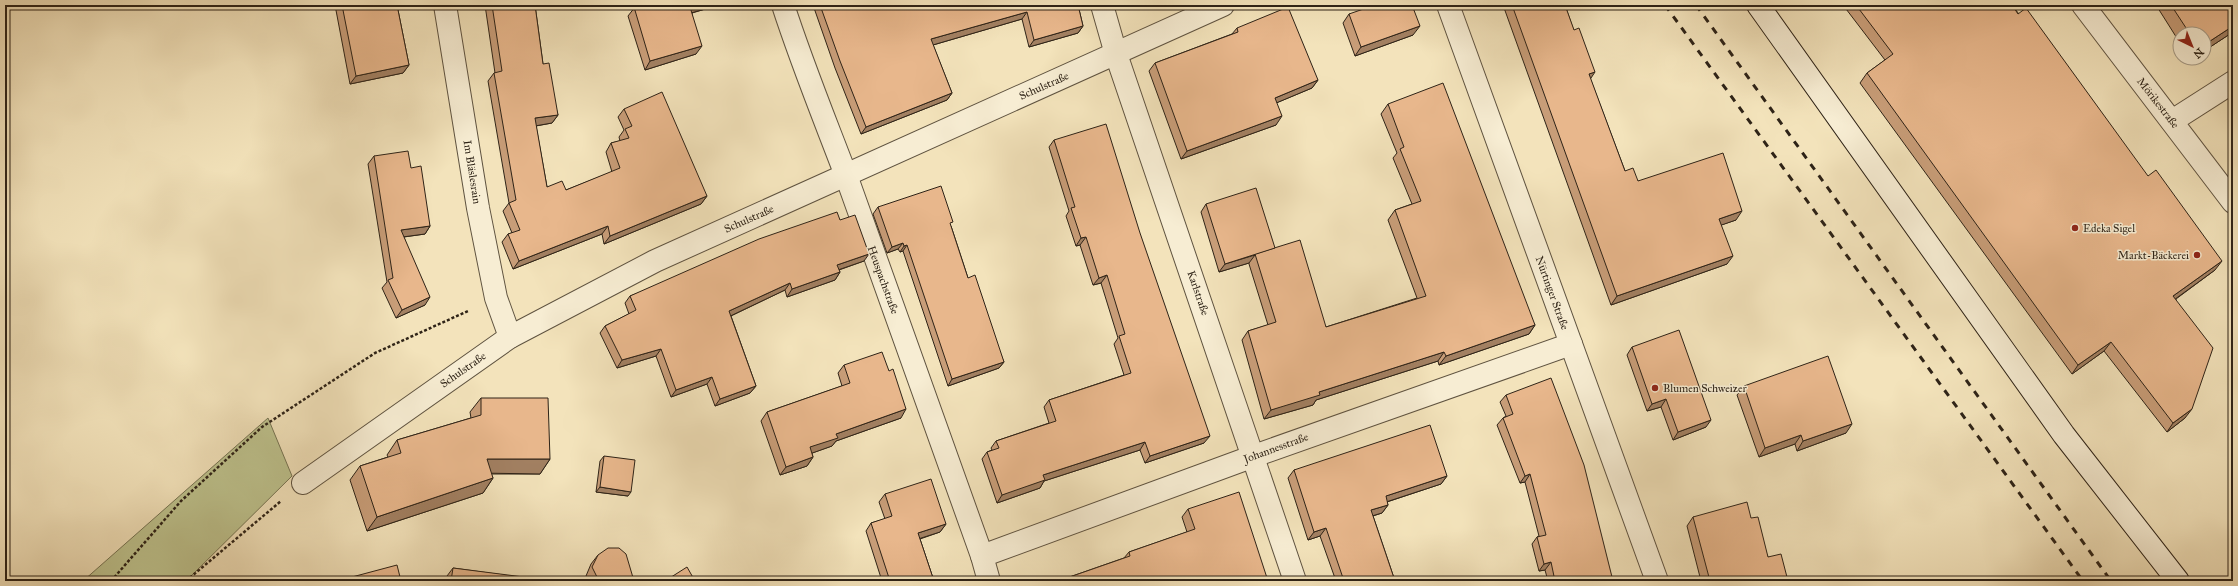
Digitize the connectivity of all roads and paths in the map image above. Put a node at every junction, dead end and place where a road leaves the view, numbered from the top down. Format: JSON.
{"nodes":[{"id":1,"x":445,"y":5,"type":"edge"},
{"id":2,"x":783,"y":5,"type":"edge"},
{"id":3,"x":1102,"y":5,"type":"edge"},
{"id":4,"x":1223,"y":5,"type":"edge"},
{"id":5,"x":1448,"y":5,"type":"edge"},
{"id":6,"x":1758,"y":5,"type":"edge"},
{"id":7,"x":2083,"y":5,"type":"edge"},
{"id":8,"x":1116,"y":54,"type":"junction"},
{"id":9,"x":2233,"y":82,"type":"edge"},
{"id":10,"x":2172,"y":121,"type":"junction"},
{"id":11,"x":846,"y":176,"type":"junction"},
{"id":12,"x":2233,"y":202,"type":"edge"},
{"id":13,"x":496,"y":298,"type":"junction"},
{"id":14,"x":510,"y":336,"type":"junction"},
{"id":15,"x":1571,"y":344,"type":"junction"},
{"id":16,"x":1254,"y":456,"type":"junction"},
{"id":17,"x":303,"y":483,"type":"joint"},
{"id":18,"x":982,"y":556,"type":"junction"},
{"id":19,"x":110,"y":581,"type":"edge"},
{"id":20,"x":186,"y":581,"type":"edge"},
{"id":21,"x":989,"y":581,"type":"edge"},
{"id":22,"x":1295,"y":581,"type":"edge"},
{"id":23,"x":1657,"y":581,"type":"edge"},
{"id":24,"x":2178,"y":581,"type":"edge"}],
"edges":[{"from":1,"to":13,"type":"street","name":"Im Bläslesrain"},
{"from":2,"to":11,"type":"street","name":"Heuspachstraße"},
{"from":3,"to":8,"type":"street","name":"Karlstraße"},
{"from":4,"to":8,"type":"street","name":"Schulstraße"},
{"from":5,"to":15,"type":"street","name":"Nürtinger Straße"},
{"from":6,"to":24,"type":"street"},
{"from":7,"to":10,"type":"street","name":"Mörikestraße"},
{"from":8,"to":11,"type":"street","name":"Schulstraße"},
{"from":8,"to":16,"type":"street","name":"Karlstraße"},
{"from":9,"to":10,"type":"street"},
{"from":10,"to":12,"type":"street","name":"Mörikestraße"},
{"from":11,"to":14,"type":"street","name":"Schulstraße"},
{"from":11,"to":18,"type":"street","name":"Heuspachstraße"},
{"from":13,"to":14,"type":"street","name":"Im Bläslesrain"},
{"from":13,"to":19,"type":"path"},
{"from":14,"to":17,"type":"street","name":"Schulstraße"},
{"from":15,"to":16,"type":"street","name":"Johannesstraße"},
{"from":15,"to":23,"type":"street","name":"Nürtinger Straße"},
{"from":16,"to":18,"type":"street","name":"Johannesstraße"},
{"from":16,"to":22,"type":"street","name":"Karlstraße"},
{"from":17,"to":20,"type":"path"},
{"from":18,"to":21,"type":"street","name":"Heuspachstraße"}]}
